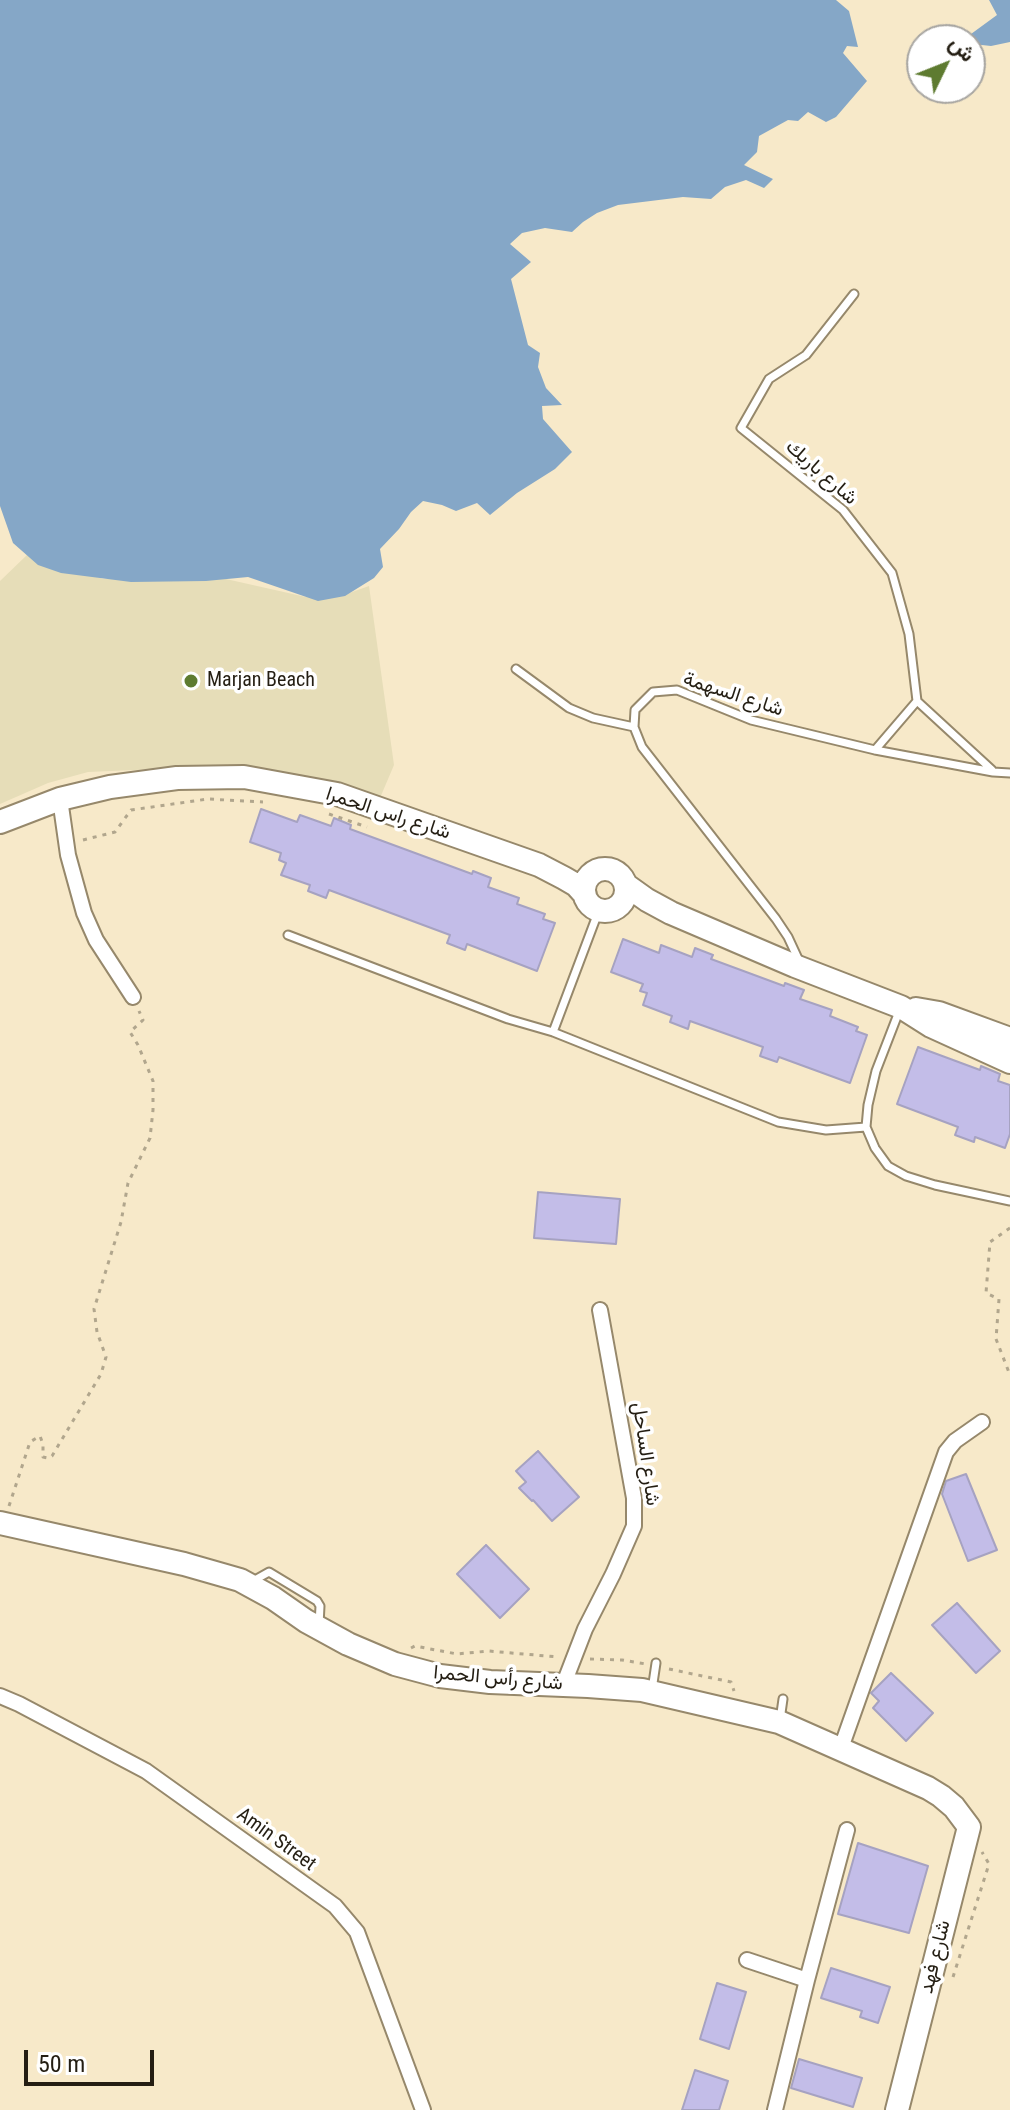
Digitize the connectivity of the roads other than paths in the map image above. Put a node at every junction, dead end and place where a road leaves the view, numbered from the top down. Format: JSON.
{"nodes":[{"id":1,"x":854,"y":294,"type":"dead end"},
{"id":2,"x":516,"y":669,"type":"dead end"},
{"id":3,"x":917,"y":701,"type":"junction"},
{"id":4,"x":634,"y":727,"type":"junction"},
{"id":5,"x":875,"y":750,"type":"junction"},
{"id":6,"x":993,"y":772,"type":"junction"},
{"id":7,"x":1010,"y":773,"type":"edge"},
{"id":8,"x":60,"y":799,"type":"junction"},
{"id":9,"x":0,"y":822,"type":"edge"},
{"id":10,"x":539,"y":865,"type":"junction"},
{"id":11,"x":596,"y":871,"type":"junction"},
{"id":12,"x":607,"y":899,"type":"junction"},
{"id":13,"x":288,"y":935,"type":"dead end"},
{"id":14,"x":799,"y":967,"type":"junction"},
{"id":15,"x":133,"y":997,"type":"road end"},
{"id":16,"x":901,"y":1007,"type":"junction"},
{"id":17,"x":553,"y":1032,"type":"junction"},
{"id":18,"x":1010,"y":1039,"type":"edge"},
{"id":19,"x":1010,"y":1062,"type":"edge"},
{"id":20,"x":866,"y":1127,"type":"junction"},
{"id":21,"x":1010,"y":1201,"type":"edge"},
{"id":22,"x":600,"y":1310,"type":"dead end"},
{"id":23,"x":982,"y":1422,"type":"dead end"},
{"id":24,"x":2,"y":1523,"type":"edge"},
{"id":25,"x":655,"y":1665,"type":"road end"},
{"id":26,"x":563,"y":1686,"type":"junction"},
{"id":27,"x":651,"y":1693,"type":"junction"},
{"id":28,"x":0,"y":1696,"type":"edge"},
{"id":29,"x":783,"y":1699,"type":"dead end"},
{"id":30,"x":779,"y":1722,"type":"junction"},
{"id":31,"x":841,"y":1748,"type":"junction"},
{"id":32,"x":954,"y":1807,"type":"joint"},
{"id":33,"x":847,"y":1830,"type":"dead end"},
{"id":34,"x":747,"y":1960,"type":"dead end"},
{"id":35,"x":807,"y":1980,"type":"junction"},
{"id":36,"x":423,"y":2110,"type":"edge"},
{"id":37,"x":775,"y":2110,"type":"edge"},
{"id":38,"x":897,"y":2110,"type":"edge"}],
"edges":[{"from":1,"to":3,"type":"lane","name":"شارع باريك"},
{"from":2,"to":4,"type":"lane"},
{"from":3,"to":5,"type":"lane"},
{"from":3,"to":6,"type":"lane"},
{"from":4,"to":5,"type":"lane","name":"شارع السهمة"},
{"from":4,"to":14,"type":"lane"},
{"from":5,"to":6,"type":"lane","name":"شارع السهمة"},
{"from":6,"to":7,"type":"lane","name":"شارع السهمة"},
{"from":8,"to":9,"type":"street","name":"شارع راس الحمرا"},
{"from":8,"to":10,"type":"street","name":"شارع راس الحمرا"},
{"from":8,"to":15,"type":"street"},
{"from":10,"to":11,"type":"street","name":"شارع راس الحمرا"},
{"from":10,"to":12,"type":"street","name":"شارع راس الحمرا"},
{"from":11,"to":12,"type":"street"},
{"from":11,"to":12,"type":"street","name":"شارع راس الحمرا"},
{"from":12,"to":14,"type":"street","name":"شارع راس الحمرا"},
{"from":12,"to":17,"type":"lane"},
{"from":13,"to":17,"type":"lane"},
{"from":14,"to":16,"type":"street","name":"شارع راس الحمرا"},
{"from":16,"to":18,"type":"street","name":"شارع راس الحمرا"},
{"from":16,"to":19,"type":"street","name":"شارع راس الحمرا"},
{"from":16,"to":20,"type":"lane"},
{"from":17,"to":20,"type":"lane"},
{"from":20,"to":21,"type":"lane"},
{"from":22,"to":26,"type":"street","name":"شارع الساحل"},
{"from":23,"to":31,"type":"street"},
{"from":24,"to":26,"type":"street","name":"شارع رأس الحمرا"},
{"from":25,"to":27,"type":"lane"},
{"from":26,"to":27,"type":"street","name":"شارع رأس الحمرا"},
{"from":27,"to":30,"type":"street","name":"شارع رأس الحمرا"},
{"from":28,"to":36,"type":"street","name":"Amin Street"},
{"from":29,"to":30,"type":"lane"},
{"from":30,"to":31,"type":"street","name":"شارع رأس الحمرا"},
{"from":31,"to":32,"type":"street","name":"شارع رأس الحمرا"},
{"from":32,"to":38,"type":"street","name":"شارع فهد"},
{"from":33,"to":35,"type":"street"},
{"from":34,"to":35,"type":"street"},
{"from":35,"to":37,"type":"street"}]}
